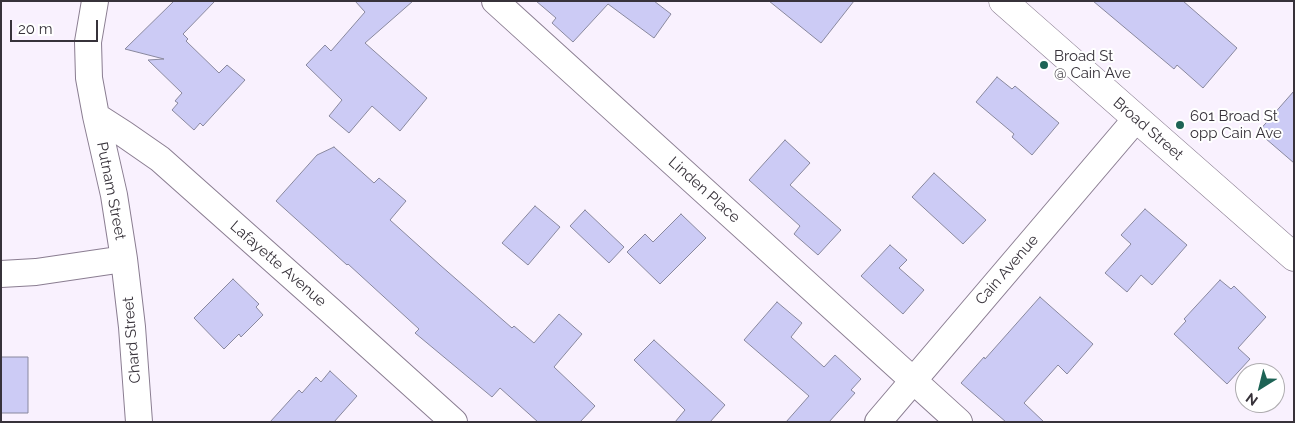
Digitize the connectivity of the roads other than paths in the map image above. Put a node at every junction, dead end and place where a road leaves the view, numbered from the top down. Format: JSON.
{"nodes":[{"id":1,"x":95,"y":1,"type":"edge"},
{"id":2,"x":496,"y":1,"type":"edge"},
{"id":3,"x":1002,"y":1,"type":"edge"},
{"id":4,"x":96,"y":116,"type":"junction"},
{"id":5,"x":1136,"y":119,"type":"junction"},
{"id":6,"x":1294,"y":257,"type":"edge"},
{"id":7,"x":124,"y":259,"type":"junction"},
{"id":8,"x":1,"y":274,"type":"edge"},
{"id":9,"x":913,"y":380,"type":"junction"},
{"id":10,"x":139,"y":422,"type":"edge"},
{"id":11,"x":454,"y":422,"type":"edge"},
{"id":12,"x":878,"y":422,"type":"edge"},
{"id":13,"x":959,"y":422,"type":"edge"}],
"edges":[{"from":1,"to":4,"type":"street","name":"Putnam Street"},
{"from":2,"to":9,"type":"street","name":"Linden Place"},
{"from":3,"to":5,"type":"main road","name":"Broad Street"},
{"from":4,"to":7,"type":"street","name":"Putnam Street"},
{"from":4,"to":11,"type":"street","name":"Lafayette Avenue"},
{"from":5,"to":6,"type":"main road","name":"Broad Street"},
{"from":5,"to":9,"type":"street","name":"Cain Avenue"},
{"from":7,"to":8,"type":"street","name":"Putnam Street"},
{"from":7,"to":10,"type":"street","name":"Chard Street"},
{"from":9,"to":12,"type":"street","name":"Cain Avenue"},
{"from":9,"to":13,"type":"street","name":"Linden Place"}]}
